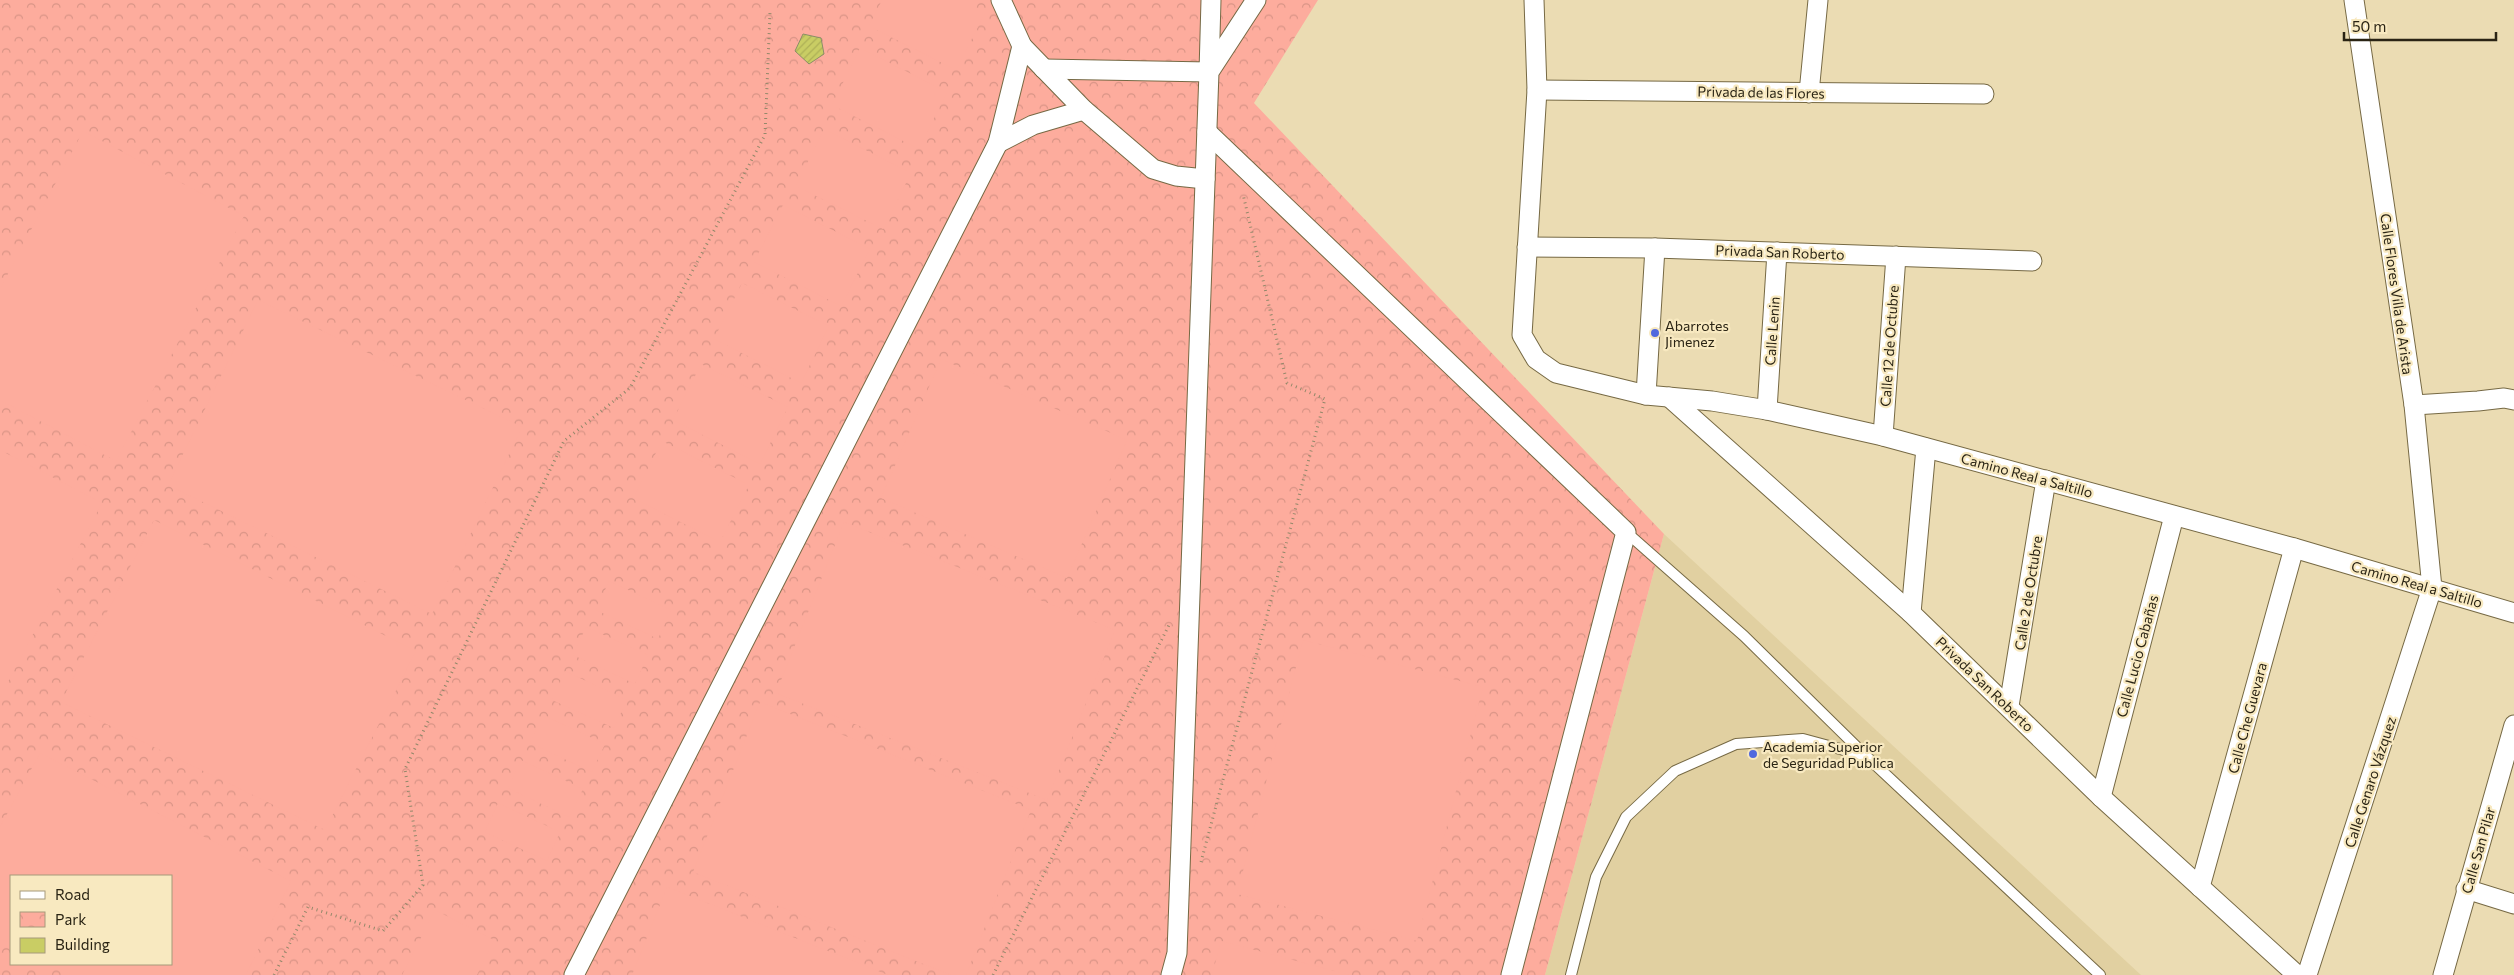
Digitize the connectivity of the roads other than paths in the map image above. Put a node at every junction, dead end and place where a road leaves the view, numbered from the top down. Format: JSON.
{"nodes":[{"id":1,"x":1002,"y":0,"type":"edge"},
{"id":2,"x":1019,"y":0,"type":"edge"},
{"id":3,"x":1211,"y":0,"type":"edge"},
{"id":4,"x":1256,"y":0,"type":"edge"},
{"id":5,"x":1534,"y":0,"type":"edge"},
{"id":6,"x":1818,"y":0,"type":"edge"},
{"id":7,"x":2354,"y":0,"type":"edge"},
{"id":8,"x":1008,"y":20,"type":"junction"},
{"id":9,"x":1022,"y":46,"type":"junction"},
{"id":10,"x":1044,"y":69,"type":"junction"},
{"id":11,"x":1209,"y":72,"type":"junction"},
{"id":12,"x":1537,"y":90,"type":"junction"},
{"id":13,"x":1809,"y":93,"type":"junction"},
{"id":14,"x":1984,"y":94,"type":"dead end"},
{"id":15,"x":1084,"y":110,"type":"junction"},
{"id":16,"x":1207,"y":132,"type":"junction"},
{"id":17,"x":998,"y":144,"type":"junction"},
{"id":18,"x":1205,"y":179,"type":"junction"},
{"id":19,"x":1527,"y":247,"type":"junction"},
{"id":20,"x":1655,"y":248,"type":"junction"},
{"id":21,"x":1777,"y":252,"type":"junction"},
{"id":22,"x":1896,"y":256,"type":"junction"},
{"id":23,"x":2032,"y":261,"type":"dead end"},
{"id":24,"x":1646,"y":395,"type":"junction"},
{"id":25,"x":1670,"y":397,"type":"junction"},
{"id":26,"x":2514,"y":400,"type":"edge"},
{"id":27,"x":2414,"y":404,"type":"junction"},
{"id":28,"x":1767,"y":410,"type":"junction"},
{"id":29,"x":1883,"y":436,"type":"junction"},
{"id":30,"x":1926,"y":448,"type":"junction"},
{"id":31,"x":2046,"y":480,"type":"junction"},
{"id":32,"x":2174,"y":516,"type":"junction"},
{"id":33,"x":1626,"y":532,"type":"junction"},
{"id":34,"x":2294,"y":548,"type":"junction"},
{"id":35,"x":2432,"y":588,"type":"junction"},
{"id":36,"x":2513,"y":607,"type":"edge"},
{"id":37,"x":1911,"y":613,"type":"junction"},
{"id":38,"x":2009,"y":706,"type":"junction"},
{"id":39,"x":2514,"y":725,"type":"edge"},
{"id":40,"x":1867,"y":757,"type":"junction"},
{"id":41,"x":2508,"y":771,"type":"edge"},
{"id":42,"x":2101,"y":797,"type":"junction"},
{"id":43,"x":2200,"y":887,"type":"junction"},
{"id":44,"x":2466,"y":889,"type":"junction"},
{"id":45,"x":2514,"y":904,"type":"edge"},
{"id":46,"x":574,"y":975,"type":"edge"},
{"id":47,"x":1171,"y":975,"type":"edge"},
{"id":48,"x":1511,"y":975,"type":"edge"},
{"id":49,"x":1571,"y":975,"type":"edge"},
{"id":50,"x":2100,"y":975,"type":"edge"},
{"id":51,"x":2297,"y":975,"type":"edge"},
{"id":52,"x":2307,"y":975,"type":"edge"},
{"id":53,"x":2443,"y":975,"type":"edge"}],
"edges":[{"from":1,"to":8,"type":"street"},
{"from":2,"to":8,"type":"street"},
{"from":3,"to":11,"type":"street"},
{"from":4,"to":11,"type":"street"},
{"from":5,"to":12,"type":"street"},
{"from":6,"to":13,"type":"street"},
{"from":7,"to":27,"type":"street","name":"Calle Flores Villa de Arista"},
{"from":8,"to":9,"type":"street"},
{"from":9,"to":10,"type":"street"},
{"from":9,"to":17,"type":"street"},
{"from":10,"to":11,"type":"street"},
{"from":10,"to":15,"type":"street"},
{"from":11,"to":16,"type":"street"},
{"from":12,"to":13,"type":"street","name":"Privada de las Flores"},
{"from":12,"to":19,"type":"street"},
{"from":13,"to":14,"type":"street","name":"Privada de las Flores"},
{"from":15,"to":17,"type":"street"},
{"from":15,"to":18,"type":"street"},
{"from":16,"to":18,"type":"street"},
{"from":16,"to":33,"type":"street"},
{"from":17,"to":46,"type":"street"},
{"from":18,"to":47,"type":"street"},
{"from":19,"to":20,"type":"street","name":"Privada San Roberto"},
{"from":19,"to":24,"type":"street","name":"Camino Real a Saltillo"},
{"from":20,"to":21,"type":"street","name":"Privada San Roberto"},
{"from":20,"to":24,"type":"street"},
{"from":21,"to":22,"type":"street","name":"Privada San Roberto"},
{"from":21,"to":28,"type":"street","name":"Calle Lenin"},
{"from":22,"to":23,"type":"street","name":"Privada San Roberto"},
{"from":22,"to":29,"type":"street","name":"Calle 12 de Octubre"},
{"from":24,"to":25,"type":"street","name":"Camino Real a Saltillo"},
{"from":25,"to":28,"type":"street","name":"Camino Real a Saltillo"},
{"from":25,"to":37,"type":"street","name":"Privada San Roberto"},
{"from":26,"to":27,"type":"street"},
{"from":27,"to":35,"type":"street","name":"Calle Flores Villa de Arista"},
{"from":28,"to":29,"type":"street","name":"Camino Real a Saltillo"},
{"from":29,"to":30,"type":"street","name":"Camino Real a Saltillo"},
{"from":30,"to":31,"type":"street","name":"Camino Real a Saltillo"},
{"from":30,"to":37,"type":"street"},
{"from":31,"to":32,"type":"street","name":"Camino Real a Saltillo"},
{"from":31,"to":38,"type":"street","name":"Calle 2 de Octubre"},
{"from":32,"to":34,"type":"street","name":"Camino Real a Saltillo"},
{"from":32,"to":42,"type":"street","name":"Calle Lucio Cabañas"},
{"from":33,"to":40,"type":"lane"},
{"from":33,"to":48,"type":"street"},
{"from":34,"to":35,"type":"street","name":"Camino Real a Saltillo"},
{"from":34,"to":43,"type":"street","name":"Calle Che Guevara"},
{"from":35,"to":36,"type":"street","name":"Camino Real a Saltillo"},
{"from":35,"to":52,"type":"street","name":"Calle Genaro Vázquez"},
{"from":37,"to":38,"type":"street","name":"Privada San Roberto"},
{"from":38,"to":42,"type":"street","name":"Privada San Roberto"},
{"from":39,"to":41,"type":"street","name":"Calle San Pilar"},
{"from":40,"to":49,"type":"lane"},
{"from":40,"to":50,"type":"lane"},
{"from":41,"to":44,"type":"street","name":"Calle San Pilar"},
{"from":42,"to":43,"type":"street","name":"Privada San Roberto"},
{"from":43,"to":51,"type":"street","name":"Privada San Roberto"},
{"from":44,"to":45,"type":"street"},
{"from":44,"to":53,"type":"street","name":"Calle San Pilar"}]}
